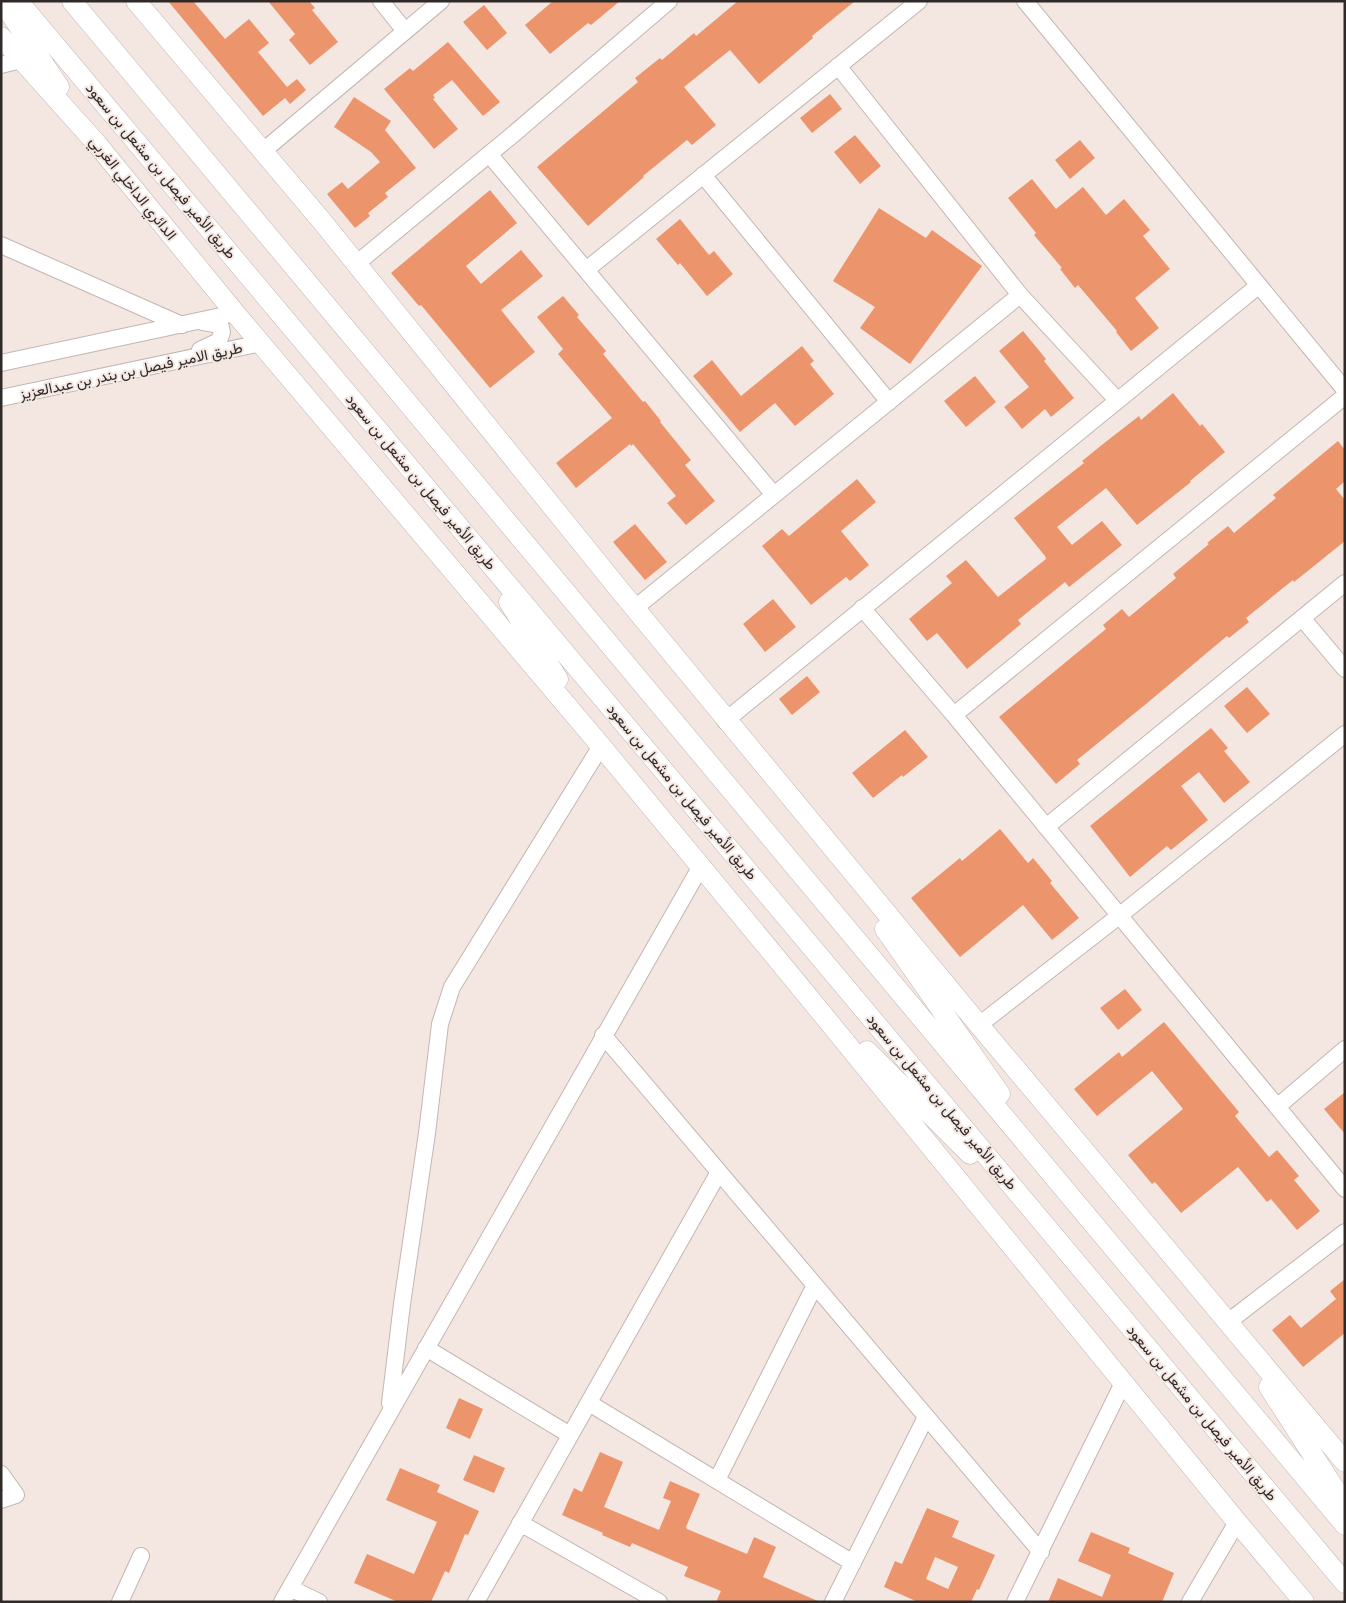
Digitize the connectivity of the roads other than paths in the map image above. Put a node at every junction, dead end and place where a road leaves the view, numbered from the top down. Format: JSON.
{"nodes":[{"id":1,"x":2,"y":1,"type":"edge"},
{"id":2,"x":18,"y":1,"type":"edge"},
{"id":3,"x":72,"y":1,"type":"edge"},
{"id":4,"x":136,"y":1,"type":"edge"},
{"id":5,"x":381,"y":1,"type":"edge"},
{"id":6,"x":441,"y":1,"type":"edge"},
{"id":7,"x":670,"y":1,"type":"edge"},
{"id":8,"x":919,"y":1,"type":"edge"},
{"id":9,"x":1025,"y":1,"type":"edge"},
{"id":10,"x":405,"y":31,"type":"junction"},
{"id":11,"x":1,"y":37,"type":"edge"},
{"id":12,"x":21,"y":60,"type":"junction"},
{"id":13,"x":1,"y":65,"type":"edge"},
{"id":14,"x":838,"y":66,"type":"junction"},
{"id":15,"x":97,"y":144,"type":"junction"},
{"id":16,"x":262,"y":152,"type":"junction"},
{"id":17,"x":489,"y":154,"type":"junction"},
{"id":18,"x":703,"y":175,"type":"junction"},
{"id":19,"x":1,"y":244,"type":"edge"},
{"id":20,"x":356,"y":264,"type":"junction"},
{"id":21,"x":586,"y":270,"type":"junction"},
{"id":22,"x":1258,"y":286,"type":"junction"},
{"id":23,"x":1020,"y":295,"type":"junction"},
{"id":24,"x":235,"y":313,"type":"junction"},
{"id":25,"x":199,"y":321,"type":"junction"},
{"id":26,"x":182,"y":325,"type":"junction"},
{"id":27,"x":260,"y":343,"type":"junction"},
{"id":28,"x":182,"y":359,"type":"junction"},
{"id":29,"x":1,"y":363,"type":"edge"},
{"id":30,"x":1345,"y":390,"type":"edge"},
{"id":31,"x":1345,"y":396,"type":"edge"},
{"id":32,"x":1,"y":398,"type":"edge"},
{"id":33,"x":1117,"y":400,"type":"junction"},
{"id":34,"x":889,"y":402,"type":"junction"},
{"id":35,"x":774,"y":495,"type":"junction"},
{"id":36,"x":465,"y":533,"type":"junction"},
{"id":37,"x":1345,"y":583,"type":"edge"},
{"id":38,"x":635,"y":608,"type":"junction"},
{"id":39,"x":862,"y":608,"type":"junction"},
{"id":40,"x":1302,"y":618,"type":"junction"},
{"id":41,"x":1345,"y":669,"type":"edge"},
{"id":42,"x":954,"y":715,"type":"junction"},
{"id":43,"x":726,"y":720,"type":"junction"},
{"id":44,"x":1345,"y":734,"type":"edge"},
{"id":45,"x":601,"y":746,"type":"junction"},
{"id":46,"x":791,"y":795,"type":"junction"},
{"id":47,"x":1046,"y":827,"type":"junction"},
{"id":48,"x":701,"y":866,"type":"junction"},
{"id":49,"x":1119,"y":916,"type":"junction"},
{"id":50,"x":788,"y":972,"type":"junction"},
{"id":51,"x":979,"y":1025,"type":"junction"},
{"id":52,"x":603,"y":1035,"type":"junction"},
{"id":53,"x":1345,"y":1049,"type":"edge"},
{"id":54,"x":1277,"y":1107,"type":"junction"},
{"id":55,"x":719,"y":1172,"type":"junction"},
{"id":56,"x":1345,"y":1189,"type":"edge"},
{"id":57,"x":1079,"y":1206,"type":"junction"},
{"id":58,"x":1345,"y":1232,"type":"edge"},
{"id":59,"x":1062,"y":1245,"type":"junction"},
{"id":60,"x":815,"y":1285,"type":"junction"},
{"id":61,"x":1228,"y":1322,"type":"junction"},
{"id":62,"x":426,"y":1348,"type":"junction"},
{"id":63,"x":1123,"y":1383,"type":"junction"},
{"id":64,"x":589,"y":1402,"type":"junction"},
{"id":65,"x":389,"y":1413,"type":"junction"},
{"id":66,"x":926,"y":1417,"type":"junction"},
{"id":67,"x":570,"y":1435,"type":"junction"},
{"id":68,"x":1342,"y":1453,"type":"edge"},
{"id":69,"x":1,"y":1474,"type":"edge"},
{"id":70,"x":717,"y":1480,"type":"junction"},
{"id":71,"x":1,"y":1500,"type":"edge"},
{"id":72,"x":1345,"y":1505,"type":"edge"},
{"id":73,"x":520,"y":1522,"type":"junction"},
{"id":74,"x":1237,"y":1522,"type":"junction"},
{"id":75,"x":1345,"y":1525,"type":"edge"},
{"id":76,"x":1041,"y":1552,"type":"junction"},
{"id":77,"x":141,"y":1556,"type":"dead end"},
{"id":78,"x":852,"y":1563,"type":"junction"},
{"id":79,"x":1345,"y":1583,"type":"edge"},
{"id":80,"x":286,"y":1595,"type":"edge"},
{"id":81,"x":651,"y":1600,"type":"edge"},
{"id":82,"x":120,"y":1602,"type":"edge"},
{"id":83,"x":319,"y":1602,"type":"edge"},
{"id":84,"x":476,"y":1602,"type":"edge"},
{"id":85,"x":833,"y":1602,"type":"edge"},
{"id":86,"x":1015,"y":1602,"type":"edge"},
{"id":87,"x":1190,"y":1602,"type":"edge"},
{"id":88,"x":1304,"y":1602,"type":"edge"}],
"edges":[{"from":1,"to":15,"type":"main road"},
{"from":2,"to":36,"type":"main road","name":"طريق الأمير فيصل بن مشعل بن سعود"},
{"from":3,"to":57,"type":"main road"},
{"from":4,"to":16,"type":"main road"},
{"from":5,"to":10,"type":"street"},
{"from":6,"to":10,"type":"street"},
{"from":7,"to":17,"type":"street"},
{"from":8,"to":14,"type":"street"},
{"from":9,"to":22,"type":"street"},
{"from":10,"to":16,"type":"street"},
{"from":11,"to":12,"type":"main road","name":"الدائري الداخلي الغربي"},
{"from":12,"to":13,"type":"street"},
{"from":12,"to":15,"type":"main road","name":"الدائري الداخلي الغربي"},
{"from":14,"to":18,"type":"street"},
{"from":14,"to":23,"type":"street"},
{"from":15,"to":24,"type":"main road","name":"الدائري الداخلي الغربي"},
{"from":16,"to":20,"type":"main road"},
{"from":17,"to":20,"type":"street"},
{"from":17,"to":21,"type":"street"},
{"from":18,"to":21,"type":"street"},
{"from":18,"to":34,"type":"street"},
{"from":19,"to":26,"type":"street"},
{"from":20,"to":38,"type":"main road"},
{"from":21,"to":35,"type":"street"},
{"from":22,"to":30,"type":"street"},
{"from":22,"to":33,"type":"street"},
{"from":23,"to":33,"type":"street"},
{"from":23,"to":34,"type":"street"},
{"from":24,"to":25,"type":"street"},
{"from":24,"to":27,"type":"main road","name":"الدائري الداخلي الغربي"},
{"from":25,"to":26,"type":"street"},
{"from":25,"to":28,"type":"street"},
{"from":26,"to":29,"type":"street"},
{"from":27,"to":28,"type":"street","name":"طريق الامير فيصل بن بندر بن عبدالعزيز"},
{"from":27,"to":45,"type":"main road","name":"الدائري الداخلي الغربي"},
{"from":28,"to":32,"type":"street","name":"طريق الامير فيصل بن بندر بن عبدالعزيز"},
{"from":31,"to":42,"type":"street"},
{"from":33,"to":39,"type":"street"},
{"from":34,"to":35,"type":"street"},
{"from":35,"to":38,"type":"street"},
{"from":36,"to":45,"type":"main road"},
{"from":36,"to":59,"type":"main road","name":"طريق الأمير فيصل بن مشعل بن سعود"},
{"from":37,"to":40,"type":"street"},
{"from":38,"to":43,"type":"main road"},
{"from":39,"to":42,"type":"street"},
{"from":39,"to":43,"type":"street"},
{"from":40,"to":41,"type":"street"},
{"from":40,"to":47,"type":"street"},
{"from":42,"to":47,"type":"street"},
{"from":43,"to":46,"type":"main road"},
{"from":44,"to":49,"type":"street"},
{"from":45,"to":48,"type":"main road"},
{"from":45,"to":65,"type":"street"},
{"from":46,"to":51,"type":"main road"},
{"from":46,"to":57,"type":"main road"},
{"from":47,"to":49,"type":"street"},
{"from":48,"to":50,"type":"main road"},
{"from":48,"to":52,"type":"street"},
{"from":49,"to":51,"type":"street"},
{"from":49,"to":54,"type":"street"},
{"from":50,"to":59,"type":"main road"},
{"from":50,"to":63,"type":"main road"},
{"from":51,"to":61,"type":"main road"},
{"from":52,"to":55,"type":"street"},
{"from":52,"to":62,"type":"street"},
{"from":53,"to":54,"type":"street"},
{"from":54,"to":56,"type":"street"},
{"from":55,"to":60,"type":"street"},
{"from":55,"to":64,"type":"street"},
{"from":57,"to":75,"type":"main road"},
{"from":58,"to":61,"type":"street"},
{"from":59,"to":79,"type":"main road","name":"طريق الأمير فيصل بن مشعل بن سعود"},
{"from":60,"to":66,"type":"street"},
{"from":60,"to":70,"type":"street"},
{"from":61,"to":68,"type":"main road"},
{"from":61,"to":72,"type":"main road"},
{"from":62,"to":65,"type":"street"},
{"from":62,"to":67,"type":"street"},
{"from":63,"to":74,"type":"main road"},
{"from":63,"to":76,"type":"street"},
{"from":64,"to":67,"type":"street"},
{"from":64,"to":70,"type":"street"},
{"from":65,"to":80,"type":"street"},
{"from":66,"to":76,"type":"street"},
{"from":66,"to":78,"type":"street"},
{"from":67,"to":73,"type":"street"},
{"from":69,"to":71,"type":"street"},
{"from":70,"to":78,"type":"street"},
{"from":73,"to":81,"type":"street"},
{"from":73,"to":84,"type":"street"},
{"from":74,"to":87,"type":"street"},
{"from":74,"to":88,"type":"main road"},
{"from":76,"to":86,"type":"street"},
{"from":77,"to":82,"type":"street"},
{"from":78,"to":85,"type":"street"},
{"from":80,"to":83,"type":"street"}]}
